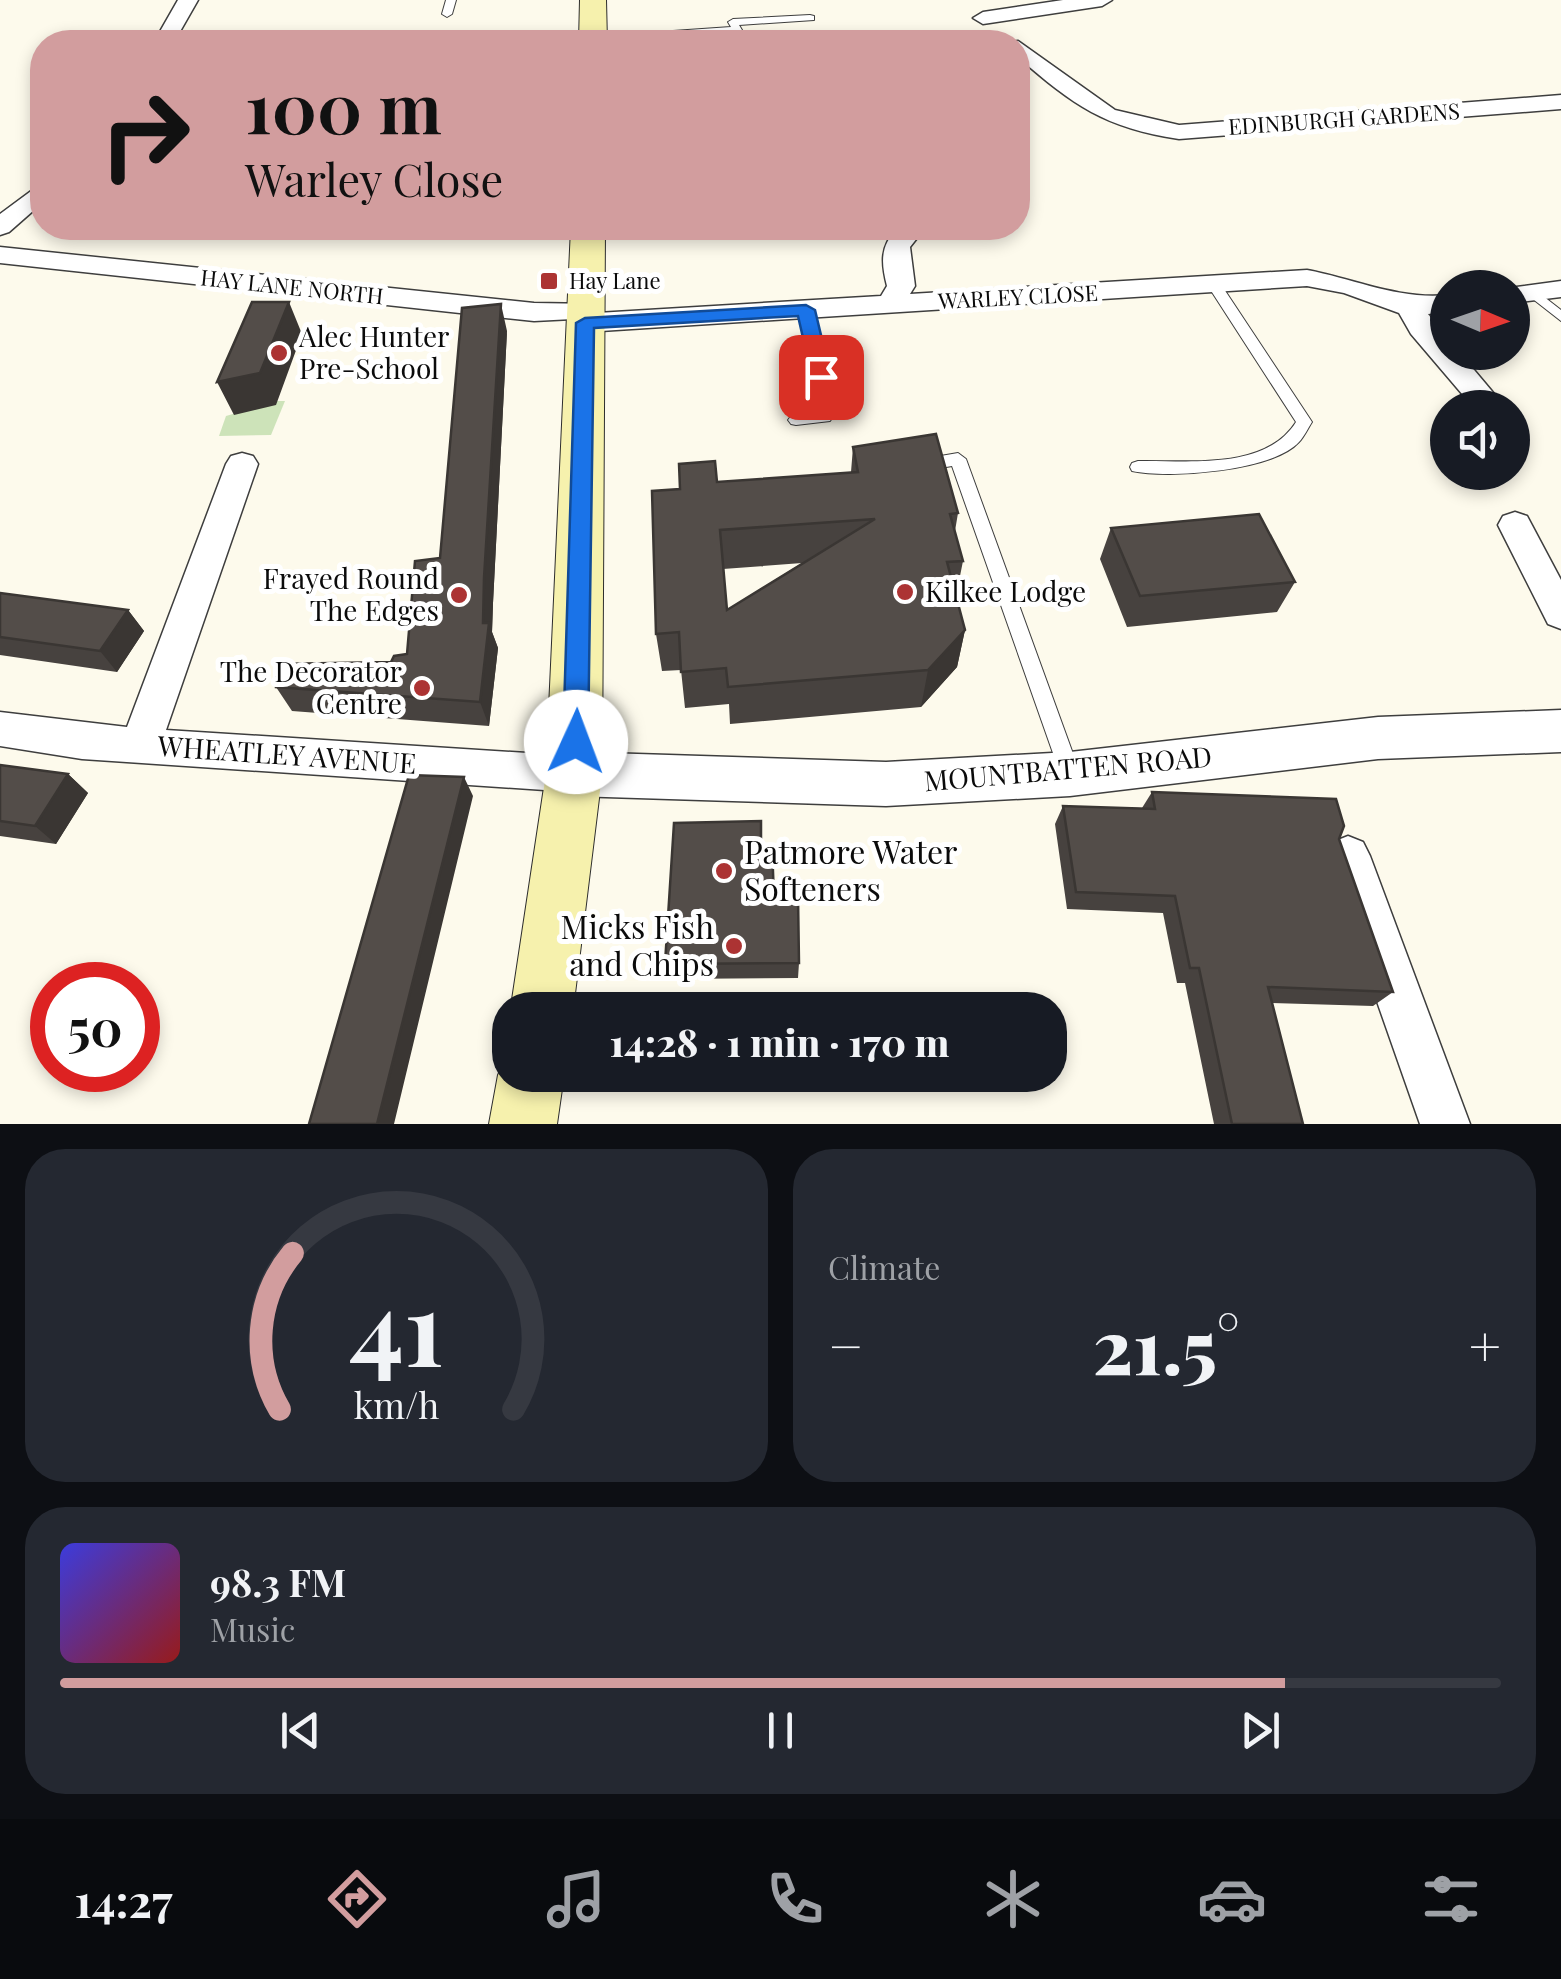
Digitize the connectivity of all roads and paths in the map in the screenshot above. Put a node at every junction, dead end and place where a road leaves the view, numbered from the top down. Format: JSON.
{"nodes":[{"id":1,"x":188,"y":0,"type":"edge"},
{"id":2,"x":451,"y":0,"type":"edge"},
{"id":3,"x":593,"y":0,"type":"edge"},
{"id":4,"x":1102,"y":0,"type":"edge"},
{"id":5,"x":978,"y":9,"type":"edge"},
{"id":6,"x":447,"y":14,"type":"dead end"},
{"id":7,"x":810,"y":18,"type":"dead end"},
{"id":8,"x":171,"y":30,"type":"edge"},
{"id":9,"x":593,"y":30,"type":"edge"},
{"id":10,"x":737,"y":30,"type":"edge"},
{"id":11,"x":1000,"y":30,"type":"edge"},
{"id":12,"x":1030,"y":57,"type":"edge"},
{"id":13,"x":1561,"y":102,"type":"edge"},
{"id":14,"x":30,"y":201,"type":"edge"},
{"id":15,"x":0,"y":227,"type":"edge"},
{"id":16,"x":592,"y":240,"type":"edge"},
{"id":17,"x":897,"y":240,"type":"edge"},
{"id":18,"x":0,"y":255,"type":"edge"},
{"id":19,"x":1215,"y":286,"type":"junction"},
{"id":20,"x":1536,"y":292,"type":"edge"},
{"id":21,"x":890,"y":304,"type":"junction"},
{"id":22,"x":1430,"y":305,"type":"edge"},
{"id":23,"x":1410,"y":308,"type":"junction"},
{"id":24,"x":806,"y":310,"type":"junction"},
{"id":25,"x":585,"y":316,"type":"junction"},
{"id":26,"x":1561,"y":317,"type":"edge"},
{"id":27,"x":1475,"y":390,"type":"edge"},
{"id":28,"x":796,"y":420,"type":"dead end"},
{"id":29,"x":242,"y":464,"type":"dead end"},
{"id":30,"x":1138,"y":467,"type":"dead end"},
{"id":31,"x":901,"y":469,"type":"edge"},
{"id":32,"x":1515,"y":525,"type":"dead end"},
{"id":33,"x":1561,"y":614,"type":"edge"},
{"id":34,"x":0,"y":729,"type":"edge"},
{"id":35,"x":1561,"y":732,"type":"edge"},
{"id":36,"x":140,"y":746,"type":"junction"},
{"id":37,"x":574,"y":774,"type":"junction"},
{"id":38,"x":1070,"y":774,"type":"junction"},
{"id":39,"x":1348,"y":856,"type":"edge"},
{"id":40,"x":544,"y":992,"type":"edge"},
{"id":41,"x":528,"y":1092,"type":"edge"},
{"id":42,"x":523,"y":1124,"type":"edge"},
{"id":43,"x":1445,"y":1124,"type":"edge"}],
"edges":[{"from":1,"to":8,"type":"street"},
{"from":2,"to":6,"type":"lane"},
{"from":3,"to":9,"type":"main road"},
{"from":4,"to":5,"type":"street"},
{"from":5,"to":11,"type":"street"},
{"from":7,"to":10,"type":"lane"},
{"from":12,"to":13,"type":"street","name":"EDINBURGH GARDENS"},
{"from":14,"to":15,"type":"street"},
{"from":16,"to":25,"type":"main road"},
{"from":17,"to":21,"type":"street"},
{"from":18,"to":25,"type":"street","name":"HAY LANE NORTH"},
{"from":19,"to":21,"type":"street","name":"WARLEY CLOSE"},
{"from":19,"to":23,"type":"street","name":"WARLEY CLOSE"},
{"from":19,"to":30,"type":"lane"},
{"from":20,"to":26,"type":"lane"},
{"from":21,"to":24,"type":"street","name":"WARLEY CLOSE"},
{"from":22,"to":23,"type":"street","name":"WARLEY CLOSE"},
{"from":23,"to":27,"type":"street"},
{"from":24,"to":25,"type":"street","name":"WARLEY CLOSE"},
{"from":24,"to":28,"type":"lane"},
{"from":25,"to":37,"type":"main road"},
{"from":29,"to":36,"type":"street"},
{"from":31,"to":38,"type":"lane"},
{"from":32,"to":33,"type":"street"},
{"from":34,"to":36,"type":"street","name":"WHEATLEY AVENUE"},
{"from":35,"to":38,"type":"street","name":"MOUNTBATTEN ROAD"},
{"from":36,"to":37,"type":"street","name":"WHEATLEY AVENUE"},
{"from":37,"to":38,"type":"street","name":"MOUNTBATTEN ROAD"},
{"from":37,"to":40,"type":"main road"},
{"from":39,"to":43,"type":"street"},
{"from":41,"to":42,"type":"main road"}]}
